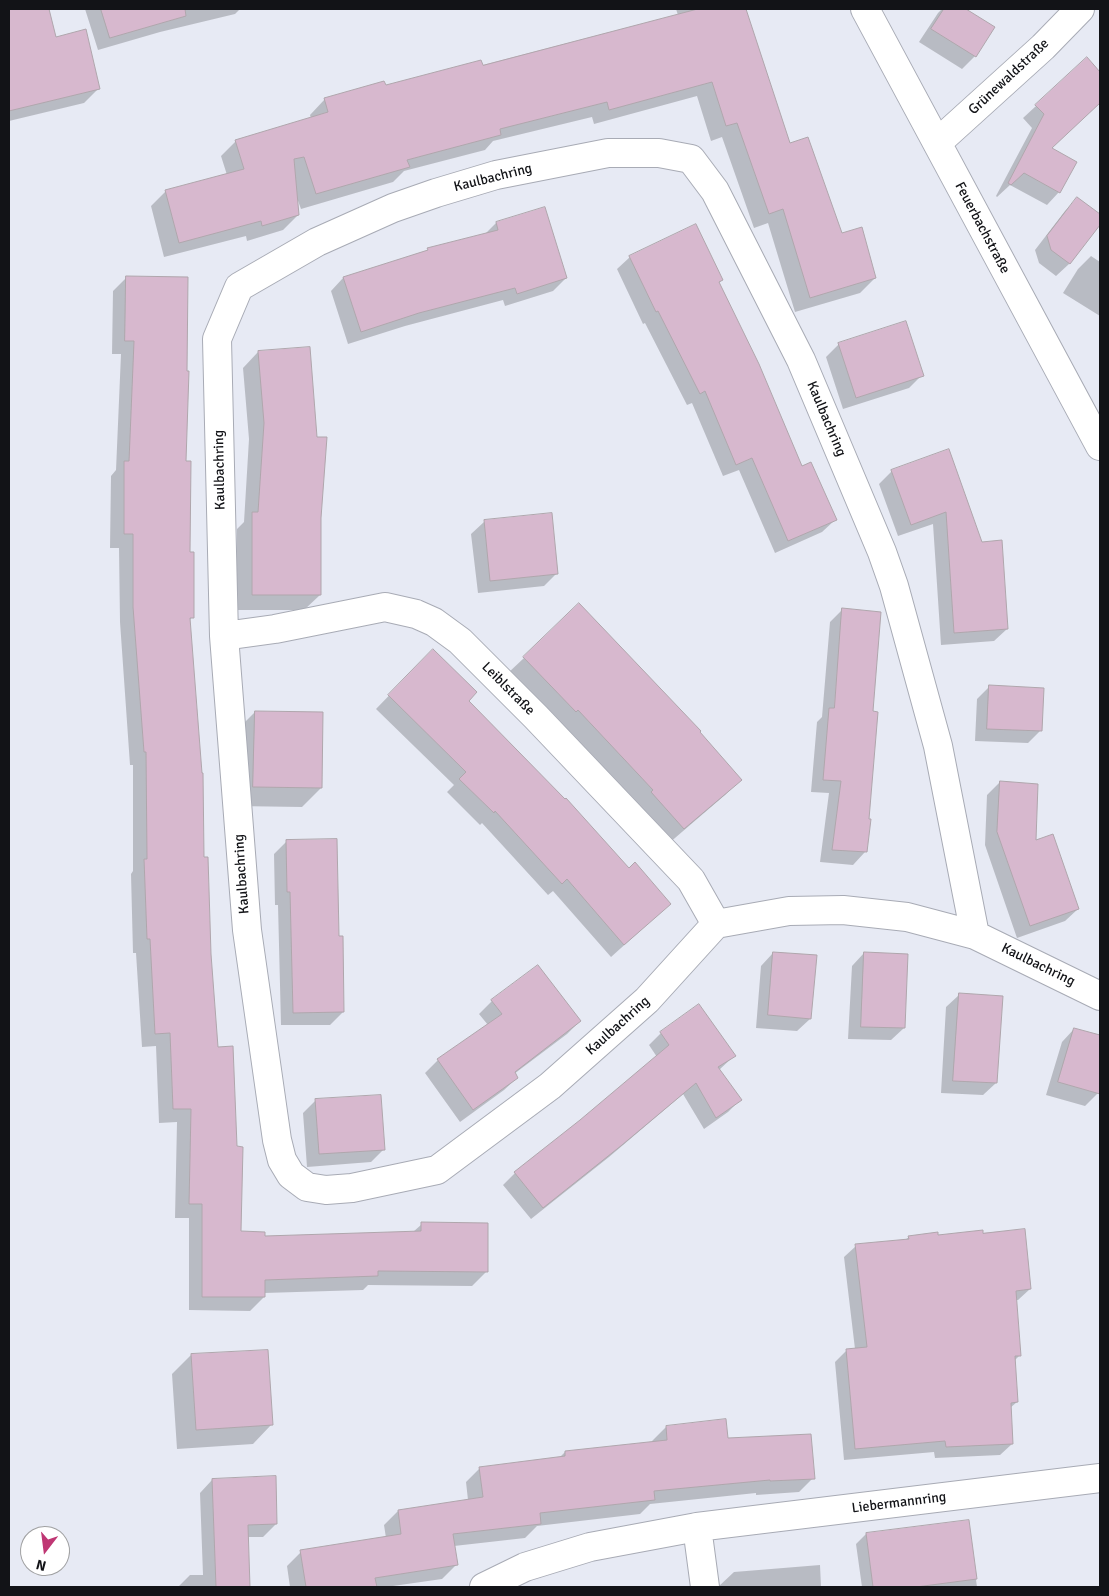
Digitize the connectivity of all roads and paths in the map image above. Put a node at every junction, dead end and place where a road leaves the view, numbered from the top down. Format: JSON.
{"nodes":[{"id":1,"x":865,"y":9,"type":"edge"},
{"id":2,"x":1080,"y":9,"type":"edge"},
{"id":3,"x":937,"y":143,"type":"junction"},
{"id":4,"x":1100,"y":446,"type":"edge"},
{"id":5,"x":224,"y":636,"type":"junction"},
{"id":6,"x":716,"y":924,"type":"junction"},
{"id":7,"x":975,"y":935,"type":"junction"},
{"id":8,"x":1100,"y":996,"type":"edge"},
{"id":9,"x":1100,"y":1478,"type":"edge"},
{"id":10,"x":697,"y":1528,"type":"junction"},
{"id":11,"x":484,"y":1587,"type":"edge"},
{"id":12,"x":706,"y":1587,"type":"edge"}],
"edges":[{"from":1,"to":3,"type":"street","name":"Feuerbachstraße"},
{"from":2,"to":3,"type":"street","name":"Grünewaldstraße"},
{"from":3,"to":4,"type":"street","name":"Feuerbachstraße"},
{"from":5,"to":6,"type":"street","name":"Leiblstraße"},
{"from":5,"to":6,"type":"street","name":"Kaulbachring"},
{"from":5,"to":7,"type":"street","name":"Kaulbachring"},
{"from":6,"to":7,"type":"street","name":"Kaulbachring"},
{"from":7,"to":8,"type":"street","name":"Kaulbachring"},
{"from":9,"to":10,"type":"street","name":"Liebermannring"},
{"from":10,"to":11,"type":"street","name":"Liebermannring"},
{"from":10,"to":12,"type":"street"}]}
